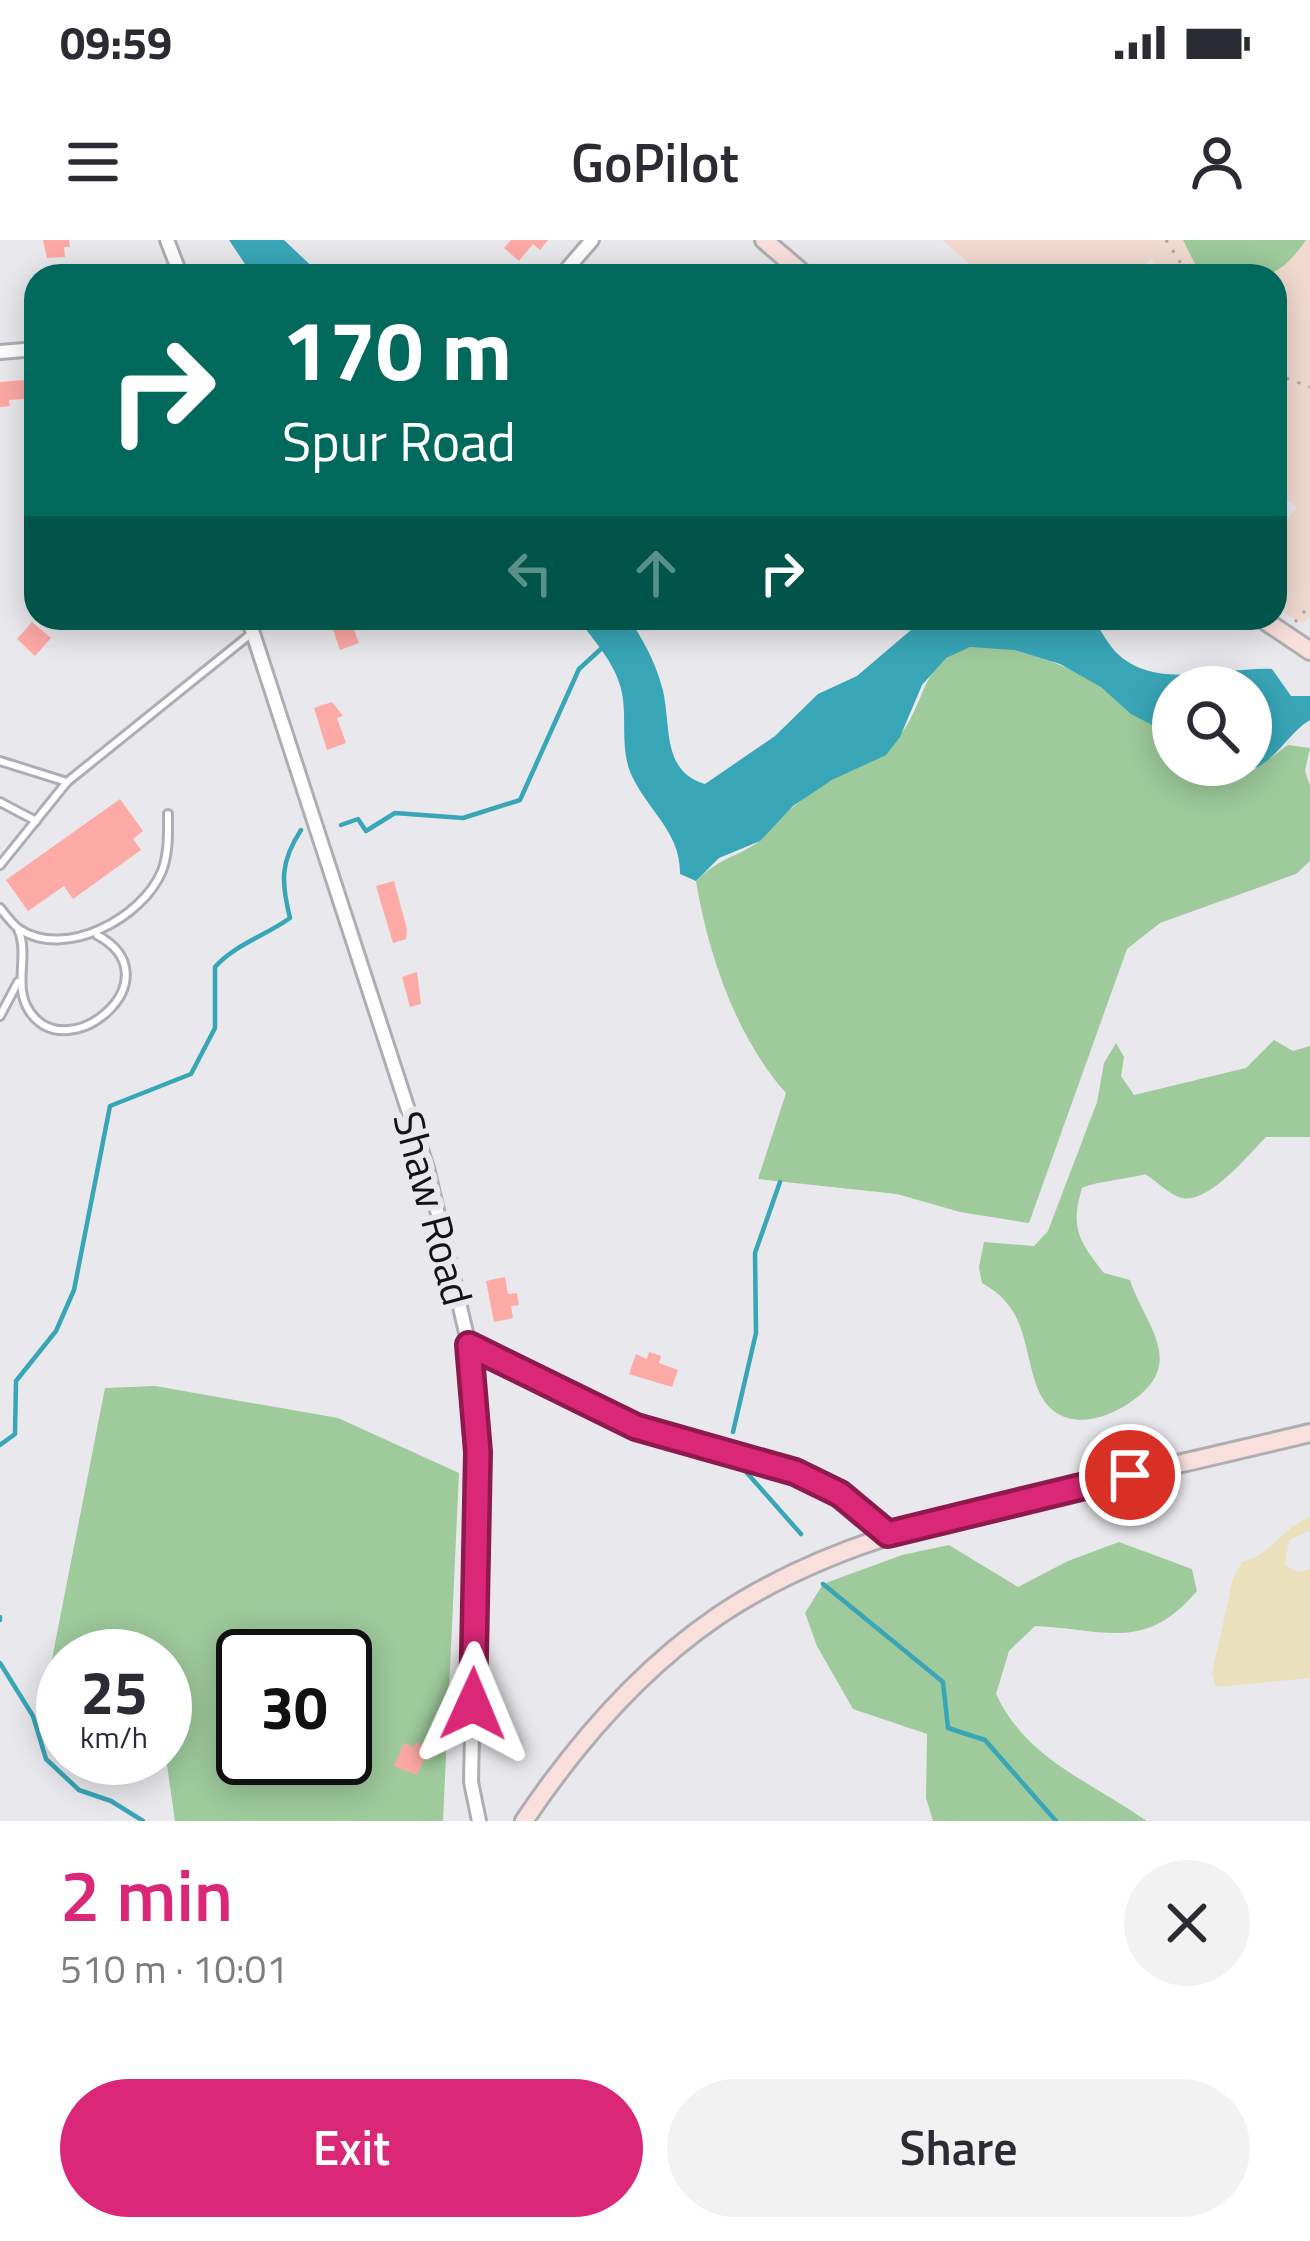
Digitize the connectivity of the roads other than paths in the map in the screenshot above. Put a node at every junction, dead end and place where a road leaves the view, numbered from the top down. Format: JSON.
{"nodes":[{"id":1,"x":592,"y":240,"type":"edge"},
{"id":2,"x":764,"y":240,"type":"edge"},
{"id":3,"x":571,"y":264,"type":"edge"},
{"id":4,"x":792,"y":264,"type":"edge"},
{"id":5,"x":252,"y":630,"type":"edge"},
{"id":6,"x":253,"y":634,"type":"junction"},
{"id":7,"x":0,"y":761,"type":"edge"},
{"id":8,"x":67,"y":782,"type":"junction"},
{"id":9,"x":0,"y":802,"type":"edge"},
{"id":10,"x":168,"y":814,"type":"dead end"},
{"id":11,"x":36,"y":821,"type":"junction"},
{"id":12,"x":0,"y":865,"type":"edge"},
{"id":13,"x":0,"y":908,"type":"edge"},
{"id":14,"x":18,"y":929,"type":"junction"},
{"id":15,"x":97,"y":935,"type":"junction"},
{"id":16,"x":20,"y":979,"type":"junction"},
{"id":17,"x":0,"y":1016,"type":"edge"},
{"id":18,"x":469,"y":1345,"type":"junction"},
{"id":19,"x":1310,"y":1433,"type":"edge"},
{"id":20,"x":888,"y":1534,"type":"junction"},
{"id":21,"x":479,"y":1821,"type":"edge"},
{"id":22,"x":524,"y":1821,"type":"edge"}],
"edges":[{"from":1,"to":3,"type":"street"},
{"from":2,"to":4,"type":"main road"},
{"from":5,"to":6,"type":"street","name":"Shaw Road"},
{"from":6,"to":8,"type":"lane"},
{"from":6,"to":18,"type":"street","name":"Shaw Road"},
{"from":7,"to":8,"type":"lane"},
{"from":8,"to":11,"type":"lane"},
{"from":9,"to":11,"type":"lane"},
{"from":10,"to":15,"type":"lane"},
{"from":11,"to":12,"type":"lane"},
{"from":13,"to":14,"type":"lane"},
{"from":14,"to":15,"type":"lane"},
{"from":14,"to":16,"type":"lane"},
{"from":15,"to":16,"type":"lane"},
{"from":16,"to":17,"type":"lane"},
{"from":18,"to":20,"type":"street"},
{"from":18,"to":21,"type":"street","name":"Shaw Road"},
{"from":19,"to":20,"type":"main road"},
{"from":20,"to":22,"type":"main road"}]}
